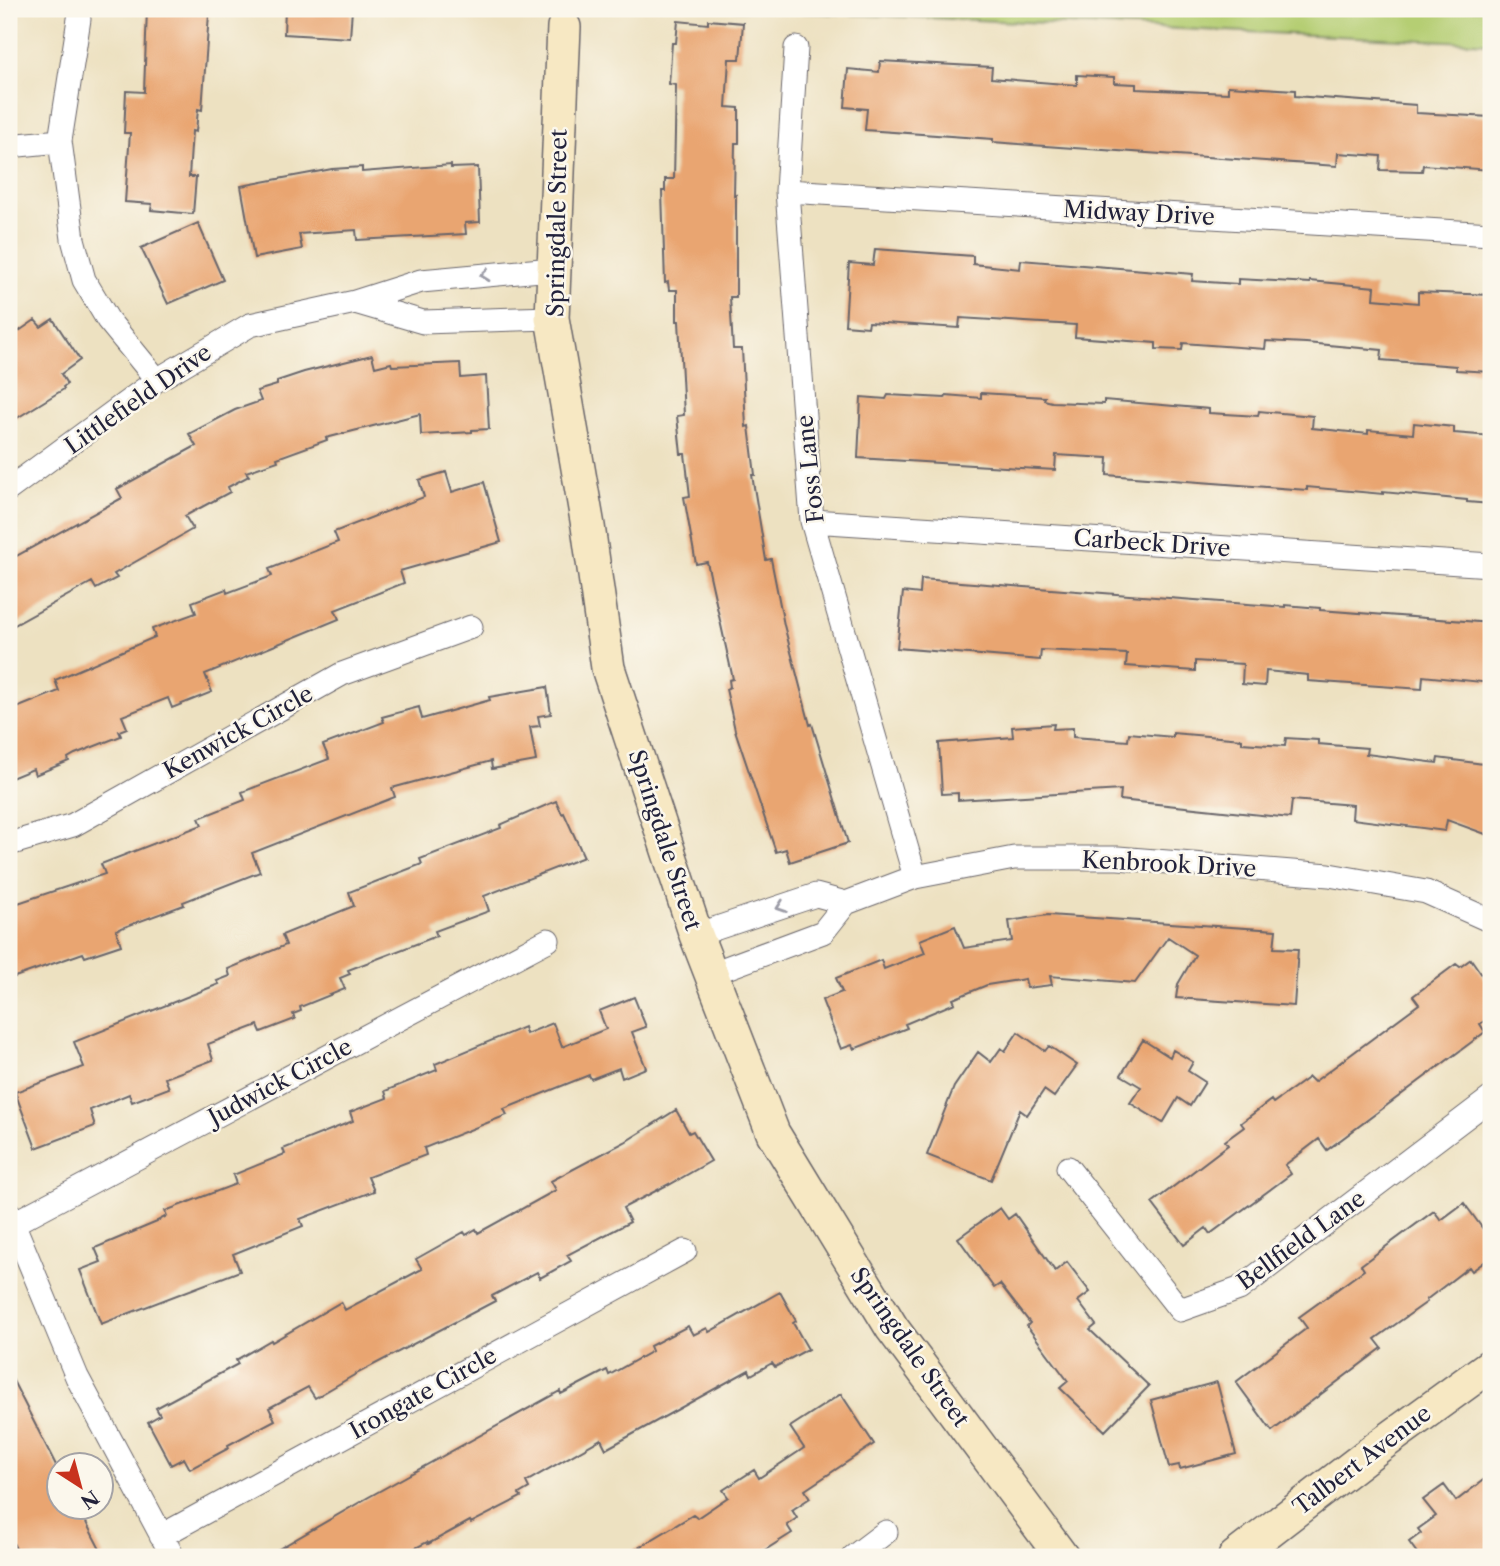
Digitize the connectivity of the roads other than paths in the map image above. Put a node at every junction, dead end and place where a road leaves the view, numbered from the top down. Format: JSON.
{"nodes":[{"id":1,"x":79,"y":19,"type":"dead end"},
{"id":2,"x":564,"y":27,"type":"dead end"},
{"id":3,"x":796,"y":48,"type":"dead end"},
{"id":4,"x":60,"y":141,"type":"junction"},
{"id":5,"x":9,"y":146,"type":"edge"},
{"id":6,"x":787,"y":191,"type":"junction"},
{"id":7,"x":1491,"y":234,"type":"edge"},
{"id":8,"x":552,"y":269,"type":"junction"},
{"id":9,"x":355,"y":302,"type":"junction"},
{"id":10,"x":552,"y":318,"type":"junction"},
{"id":11,"x":157,"y":380,"type":"junction"},
{"id":12,"x":9,"y":489,"type":"edge"},
{"id":13,"x":812,"y":521,"type":"junction"},
{"id":14,"x":1491,"y":565,"type":"edge"},
{"id":15,"x":471,"y":627,"type":"dead end"},
{"id":16,"x":9,"y":844,"type":"edge"},
{"id":17,"x":915,"y":877,"type":"junction"},
{"id":18,"x":846,"y":904,"type":"junction"},
{"id":19,"x":1491,"y":921,"type":"edge"},
{"id":20,"x":696,"y":935,"type":"junction"},
{"id":21,"x":548,"y":940,"type":"dead end"},
{"id":22,"x":710,"y":974,"type":"junction"},
{"id":23,"x":1491,"y":1098,"type":"edge"},
{"id":24,"x":1068,"y":1168,"type":"dead end"},
{"id":25,"x":11,"y":1218,"type":"edge"},
{"id":26,"x":685,"y":1251,"type":"dead end"},
{"id":27,"x":1491,"y":1365,"type":"edge"},
{"id":28,"x":887,"y":1532,"type":"dead end"},
{"id":29,"x":161,"y":1536,"type":"junction"},
{"id":30,"x":173,"y":1557,"type":"edge"},
{"id":31,"x":853,"y":1557,"type":"edge"},
{"id":32,"x":1062,"y":1557,"type":"edge"},
{"id":33,"x":1235,"y":1557,"type":"edge"}],
"edges":[{"from":1,"to":4,"type":"street"},
{"from":2,"to":8,"type":"street","name":"Springdale Street"},
{"from":3,"to":6,"type":"street","name":"Foss Lane"},
{"from":4,"to":5,"type":"street"},
{"from":4,"to":11,"type":"street"},
{"from":6,"to":7,"type":"street","name":"Midway Drive"},
{"from":6,"to":13,"type":"street","name":"Foss Lane"},
{"from":8,"to":9,"type":"street","name":"Littlefield Drive","one_way":true},
{"from":8,"to":10,"type":"street","name":"Springdale Street"},
{"from":9,"to":10,"type":"street","name":"Littlefield Drive"},
{"from":9,"to":11,"type":"street","name":"Littlefield Drive"},
{"from":10,"to":20,"type":"street","name":"Springdale Street"},
{"from":11,"to":12,"type":"street","name":"Littlefield Drive"},
{"from":13,"to":14,"type":"street","name":"Carbeck Drive"},
{"from":13,"to":17,"type":"street","name":"Foss Lane"},
{"from":15,"to":16,"type":"street","name":"Kenwick Circle"},
{"from":17,"to":18,"type":"street","name":"Kenbrook Drive"},
{"from":17,"to":19,"type":"street","name":"Kenbrook Drive"},
{"from":18,"to":20,"type":"street","one_way":true},
{"from":18,"to":22,"type":"street","name":"Kenbrook Drive"},
{"from":20,"to":22,"type":"street","name":"Springdale Street"},
{"from":21,"to":25,"type":"street","name":"Judwick Circle"},
{"from":22,"to":32,"type":"street","name":"Springdale Street"},
{"from":23,"to":24,"type":"street","name":"Bellfield Lane"},
{"from":25,"to":29,"type":"street"},
{"from":26,"to":29,"type":"street","name":"Irongate Circle"},
{"from":27,"to":33,"type":"street","name":"Talbert Avenue"},
{"from":28,"to":31,"type":"street"},
{"from":29,"to":30,"type":"street"}]}
